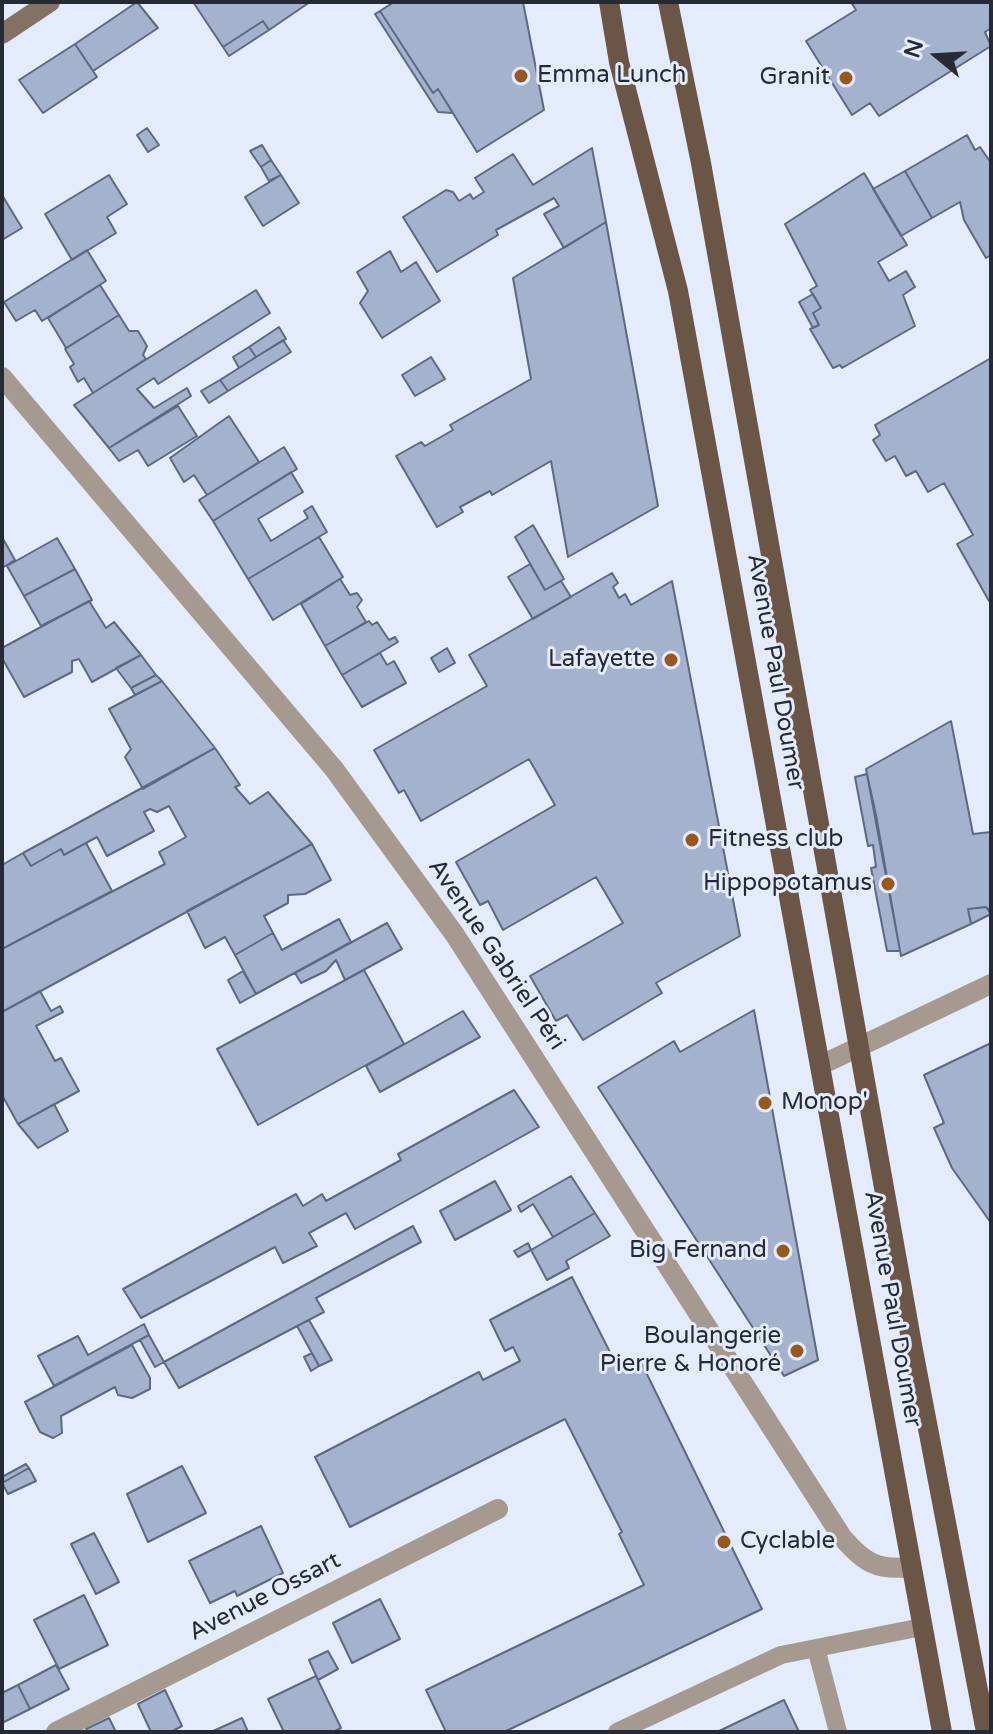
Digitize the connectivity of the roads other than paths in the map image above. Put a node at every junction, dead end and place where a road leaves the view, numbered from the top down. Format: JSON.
{"nodes":[{"id":1,"x":50,"y":2,"type":"edge"},
{"id":2,"x":609,"y":2,"type":"edge"},
{"id":3,"x":668,"y":2,"type":"edge"},
{"id":4,"x":2,"y":34,"type":"edge"},
{"id":5,"x":2,"y":377,"type":"edge"},
{"id":6,"x":991,"y":984,"type":"edge"},
{"id":7,"x":860,"y":1047,"type":"junction"},
{"id":8,"x":821,"y":1065,"type":"junction"},
{"id":9,"x":498,"y":1509,"type":"dead end"},
{"id":10,"x":911,"y":1567,"type":"junction"},
{"id":11,"x":922,"y":1627,"type":"junction"},
{"id":12,"x":816,"y":1648,"type":"junction"},
{"id":13,"x":56,"y":1732,"type":"edge"},
{"id":14,"x":617,"y":1732,"type":"edge"},
{"id":15,"x":838,"y":1732,"type":"edge"},
{"id":16,"x":942,"y":1732,"type":"edge"},
{"id":17,"x":986,"y":1732,"type":"edge"}],
"edges":[{"from":1,"to":4,"type":"main road"},
{"from":2,"to":8,"type":"main road","name":"Avenue Paul Doumer"},
{"from":3,"to":7,"type":"main road","name":"Avenue Paul Doumer"},
{"from":5,"to":10,"type":"street","name":"Avenue Gabriel Péri"},
{"from":6,"to":7,"type":"street"},
{"from":7,"to":8,"type":"street"},
{"from":7,"to":17,"type":"main road","name":"Avenue Paul Doumer"},
{"from":8,"to":10,"type":"main road","name":"Avenue Paul Doumer"},
{"from":9,"to":13,"type":"street","name":"Avenue Ossart"},
{"from":10,"to":11,"type":"main road","name":"Avenue Paul Doumer"},
{"from":11,"to":12,"type":"lane"},
{"from":11,"to":16,"type":"main road","name":"Avenue Paul Doumer"},
{"from":12,"to":14,"type":"lane"},
{"from":12,"to":15,"type":"lane"}]}
